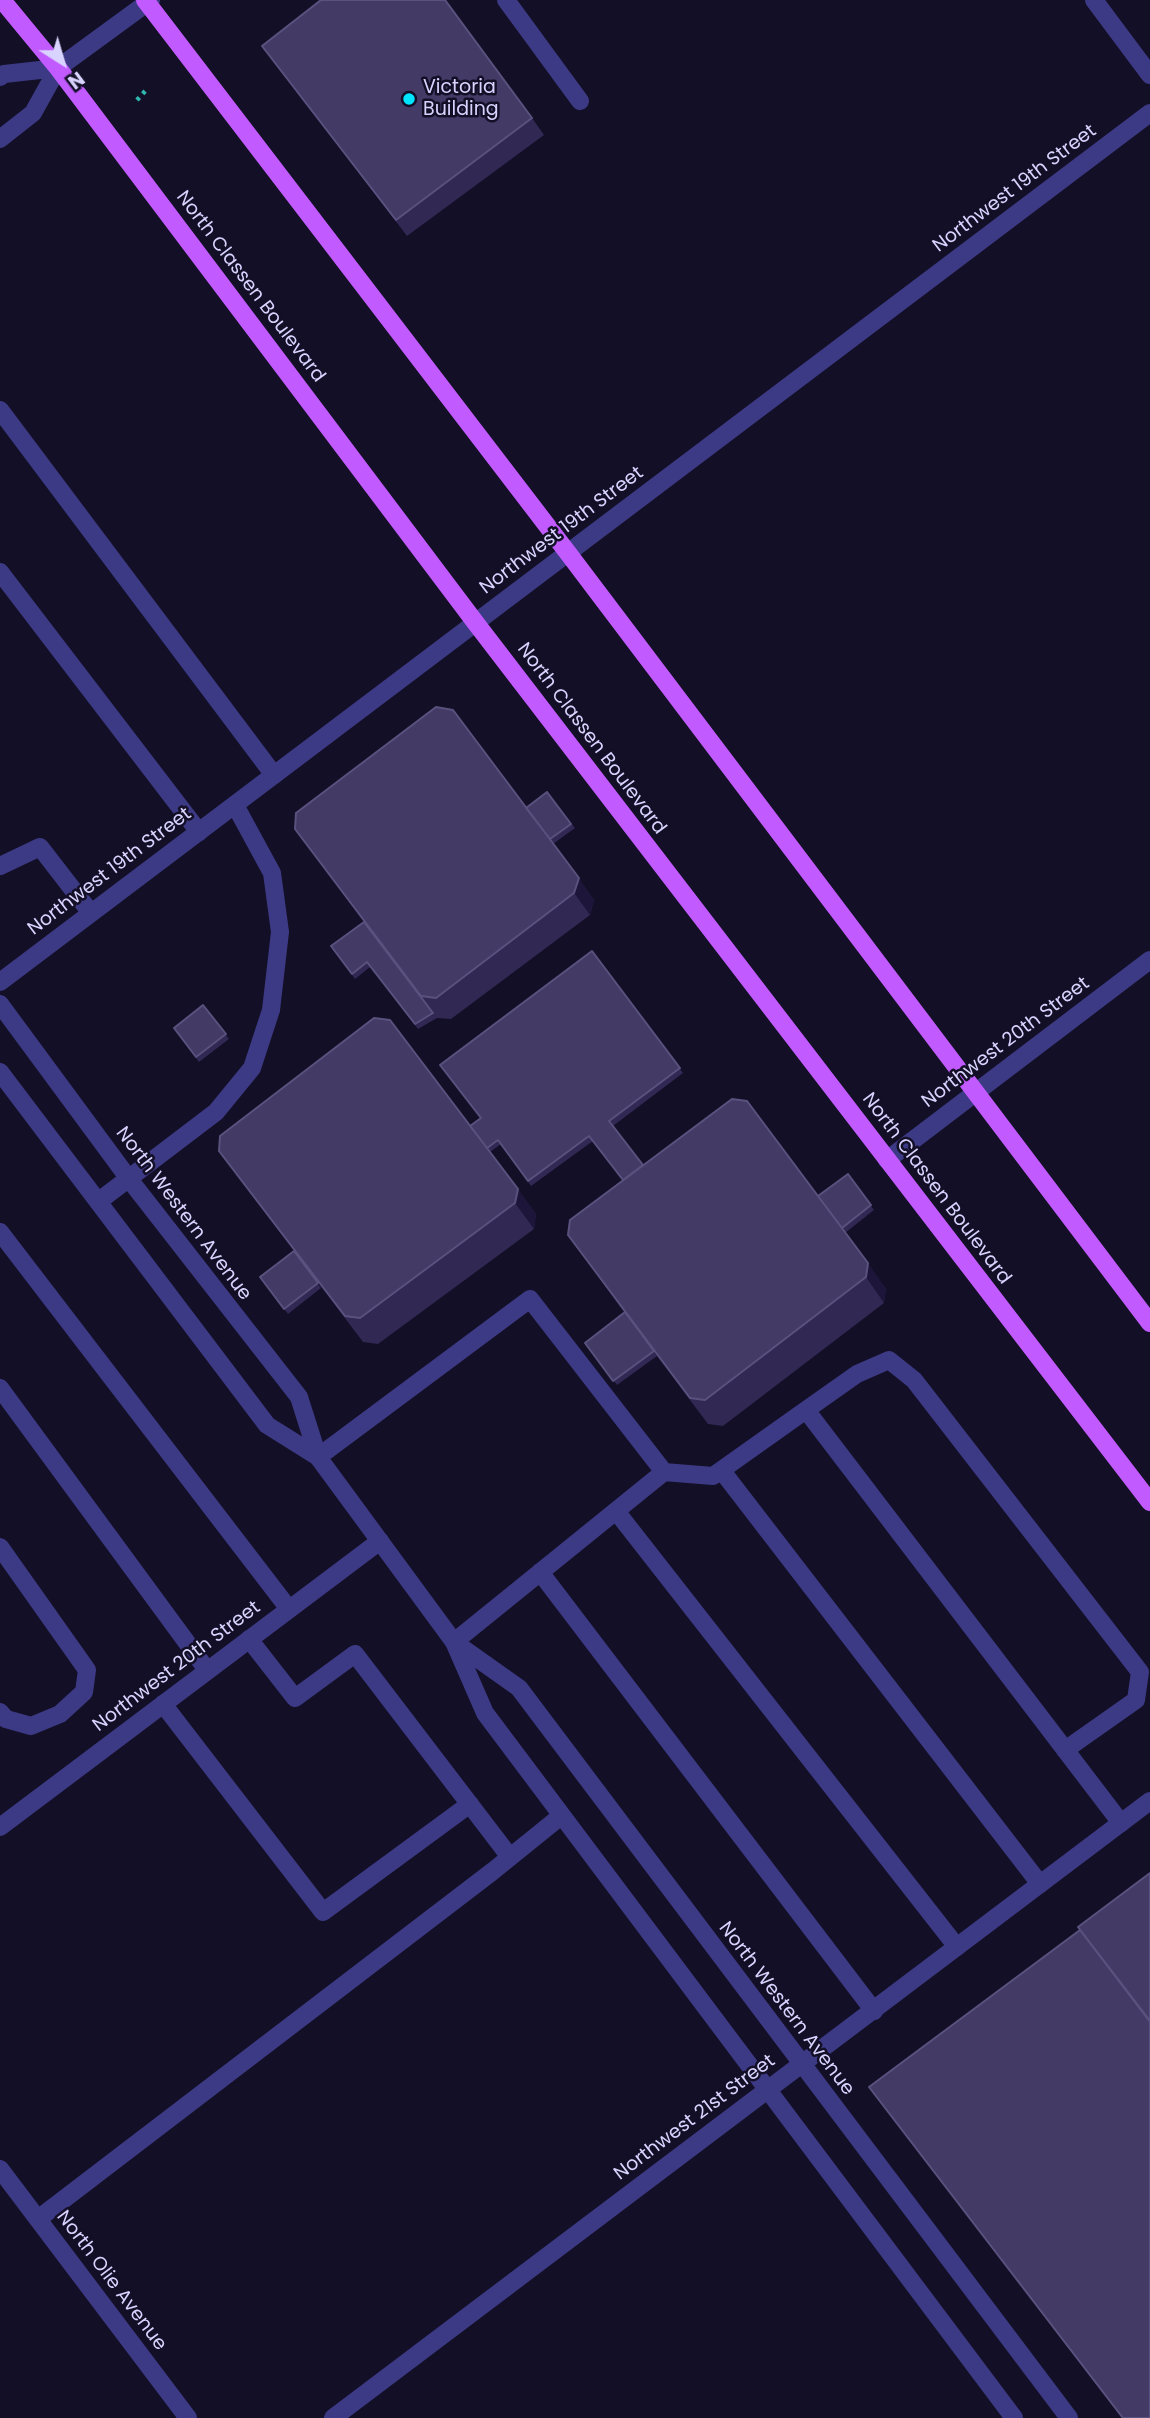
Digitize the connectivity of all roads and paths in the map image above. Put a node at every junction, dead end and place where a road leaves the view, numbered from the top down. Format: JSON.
{"nodes":[{"id":1,"x":2,"y":0,"type":"edge"},
{"id":2,"x":506,"y":0,"type":"edge"},
{"id":3,"x":1094,"y":0,"type":"edge"},
{"id":4,"x":148,"y":1,"type":"edge"},
{"id":5,"x":58,"y":68,"type":"junction"},
{"id":6,"x":1150,"y":75,"type":"edge"},
{"id":7,"x":0,"y":77,"type":"edge"},
{"id":8,"x":148,"y":89,"type":"dead end"},
{"id":9,"x":138,"y":100,"type":"dead end"},
{"id":10,"x":580,"y":101,"type":"dead end"},
{"id":11,"x":1150,"y":113,"type":"edge"},
{"id":12,"x":0,"y":139,"type":"edge"},
{"id":13,"x":0,"y":410,"type":"edge"},
{"id":14,"x":568,"y":553,"type":"junction"},
{"id":15,"x":0,"y":572,"type":"edge"},
{"id":16,"x":475,"y":622,"type":"junction"},
{"id":17,"x":274,"y":775,"type":"junction"},
{"id":18,"x":235,"y":804,"type":"junction"},
{"id":19,"x":199,"y":832,"type":"junction"},
{"id":20,"x":0,"y":866,"type":"edge"},
{"id":21,"x":91,"y":913,"type":"junction"},
{"id":22,"x":1150,"y":960,"type":"edge"},
{"id":23,"x":0,"y":982,"type":"edge"},
{"id":24,"x":0,"y":1004,"type":"edge"},
{"id":25,"x":0,"y":1072,"type":"edge"},
{"id":26,"x":975,"y":1091,"type":"junction"},
{"id":27,"x":887,"y":1160,"type":"junction"},
{"id":28,"x":129,"y":1179,"type":"junction"},
{"id":29,"x":99,"y":1202,"type":"junction"},
{"id":30,"x":0,"y":1233,"type":"edge"},
{"id":31,"x":1150,"y":1323,"type":"edge"},
{"id":32,"x":0,"y":1388,"type":"edge"},
{"id":33,"x":806,"y":1410,"type":"junction"},
{"id":34,"x":318,"y":1457,"type":"junction"},
{"id":35,"x":722,"y":1471,"type":"junction"},
{"id":36,"x":664,"y":1472,"type":"junction"},
{"id":37,"x":1150,"y":1503,"type":"edge"},
{"id":38,"x":615,"y":1511,"type":"junction"},
{"id":39,"x":380,"y":1541,"type":"junction"},
{"id":40,"x":0,"y":1547,"type":"edge"},
{"id":41,"x":540,"y":1572,"type":"junction"},
{"id":42,"x":289,"y":1609,"type":"junction"},
{"id":43,"x":249,"y":1639,"type":"junction"},
{"id":44,"x":454,"y":1642,"type":"junction"},
{"id":45,"x":207,"y":1670,"type":"junction"},
{"id":46,"x":163,"y":1704,"type":"junction"},
{"id":47,"x":0,"y":1712,"type":"edge"},
{"id":48,"x":1065,"y":1750,"type":"junction"},
{"id":49,"x":1150,"y":1801,"type":"edge"},
{"id":50,"x":470,"y":1804,"type":"junction"},
{"id":51,"x":561,"y":1816,"type":"junction"},
{"id":52,"x":1121,"y":1823,"type":"junction"},
{"id":53,"x":0,"y":1827,"type":"edge"},
{"id":54,"x":510,"y":1857,"type":"junction"},
{"id":55,"x":1040,"y":1884,"type":"junction"},
{"id":56,"x":957,"y":1947,"type":"junction"},
{"id":57,"x":874,"y":2011,"type":"junction"},
{"id":58,"x":802,"y":2064,"type":"junction"},
{"id":59,"x":768,"y":2090,"type":"junction"},
{"id":60,"x":0,"y":2169,"type":"edge"},
{"id":61,"x":38,"y":2219,"type":"junction"},
{"id":62,"x":188,"y":2418,"type":"edge"},
{"id":63,"x":333,"y":2418,"type":"edge"},
{"id":64,"x":1014,"y":2418,"type":"edge"},
{"id":65,"x":1069,"y":2418,"type":"edge"}],
"edges":[{"from":1,"to":5,"type":"main road","name":"North Classen Boulevard"},
{"from":2,"to":10,"type":"street"},
{"from":3,"to":6,"type":"street"},
{"from":4,"to":5,"type":"street"},
{"from":4,"to":14,"type":"main road"},
{"from":5,"to":7,"type":"street"},
{"from":5,"to":12,"type":"street"},
{"from":5,"to":16,"type":"main road","name":"North Classen Boulevard"},
{"from":8,"to":9,"type":"path"},
{"from":11,"to":14,"type":"street","name":"Northwest 19th Street"},
{"from":13,"to":17,"type":"street"},
{"from":14,"to":16,"type":"street","name":"Northwest 19th Street"},
{"from":14,"to":26,"type":"main road"},
{"from":15,"to":19,"type":"street"},
{"from":16,"to":17,"type":"street","name":"Northwest 19th Street"},
{"from":16,"to":27,"type":"main road","name":"North Classen Boulevard"},
{"from":17,"to":18,"type":"street","name":"Northwest 19th Street"},
{"from":18,"to":19,"type":"street","name":"Northwest 19th Street"},
{"from":18,"to":28,"type":"street"},
{"from":19,"to":21,"type":"street","name":"Northwest 19th Street"},
{"from":20,"to":21,"type":"street"},
{"from":21,"to":23,"type":"street","name":"Northwest 19th Street"},
{"from":22,"to":26,"type":"street","name":"Northwest 20th Street"},
{"from":24,"to":28,"type":"street","name":"North Western Avenue"},
{"from":25,"to":29,"type":"street","name":"North Western Avenue"},
{"from":26,"to":27,"type":"street","name":"Northwest 20th Street"},
{"from":26,"to":31,"type":"main road"},
{"from":27,"to":37,"type":"main road","name":"North Classen Boulevard"},
{"from":28,"to":29,"type":"street"},
{"from":28,"to":34,"type":"street","name":"North Western Avenue"},
{"from":29,"to":34,"type":"street","name":"North Western Avenue"},
{"from":30,"to":42,"type":"street"},
{"from":32,"to":45,"type":"street"},
{"from":33,"to":35,"type":"street"},
{"from":33,"to":48,"type":"street"},
{"from":33,"to":48,"type":"street"},
{"from":34,"to":36,"type":"street"},
{"from":34,"to":39,"type":"street","name":"North Western Avenue"},
{"from":35,"to":36,"type":"street"},
{"from":35,"to":55,"type":"street"},
{"from":36,"to":38,"type":"street"},
{"from":38,"to":41,"type":"street"},
{"from":38,"to":56,"type":"street"},
{"from":39,"to":42,"type":"street","name":"Northwest 20th Street"},
{"from":39,"to":44,"type":"street","name":"North Western Avenue"},
{"from":40,"to":47,"type":"street"},
{"from":41,"to":44,"type":"street"},
{"from":41,"to":57,"type":"street"},
{"from":42,"to":43,"type":"street","name":"Northwest 20th Street"},
{"from":43,"to":45,"type":"street","name":"Northwest 20th Street"},
{"from":43,"to":50,"type":"street"},
{"from":44,"to":51,"type":"street","name":"North Western Avenue"},
{"from":44,"to":58,"type":"street","name":"North Western Avenue"},
{"from":45,"to":46,"type":"street","name":"Northwest 20th Street"},
{"from":46,"to":50,"type":"street"},
{"from":46,"to":53,"type":"street","name":"Northwest 20th Street"},
{"from":48,"to":52,"type":"street"},
{"from":49,"to":52,"type":"street","name":"Northwest 21st Street"},
{"from":50,"to":54,"type":"street"},
{"from":51,"to":54,"type":"street"},
{"from":51,"to":59,"type":"street","name":"North Western Avenue"},
{"from":52,"to":55,"type":"street","name":"Northwest 21st Street"},
{"from":54,"to":61,"type":"street"},
{"from":55,"to":56,"type":"street","name":"Northwest 21st Street"},
{"from":56,"to":57,"type":"street","name":"Northwest 21st Street"},
{"from":57,"to":58,"type":"street","name":"Northwest 21st Street"},
{"from":58,"to":59,"type":"street","name":"Northwest 21st Street"},
{"from":58,"to":65,"type":"street","name":"North Western Avenue"},
{"from":59,"to":63,"type":"street","name":"Northwest 21st Street"},
{"from":59,"to":64,"type":"street","name":"North Western Avenue"},
{"from":60,"to":61,"type":"street","name":"North Olie Avenue"},
{"from":61,"to":62,"type":"street","name":"North Olie Avenue"}]}
